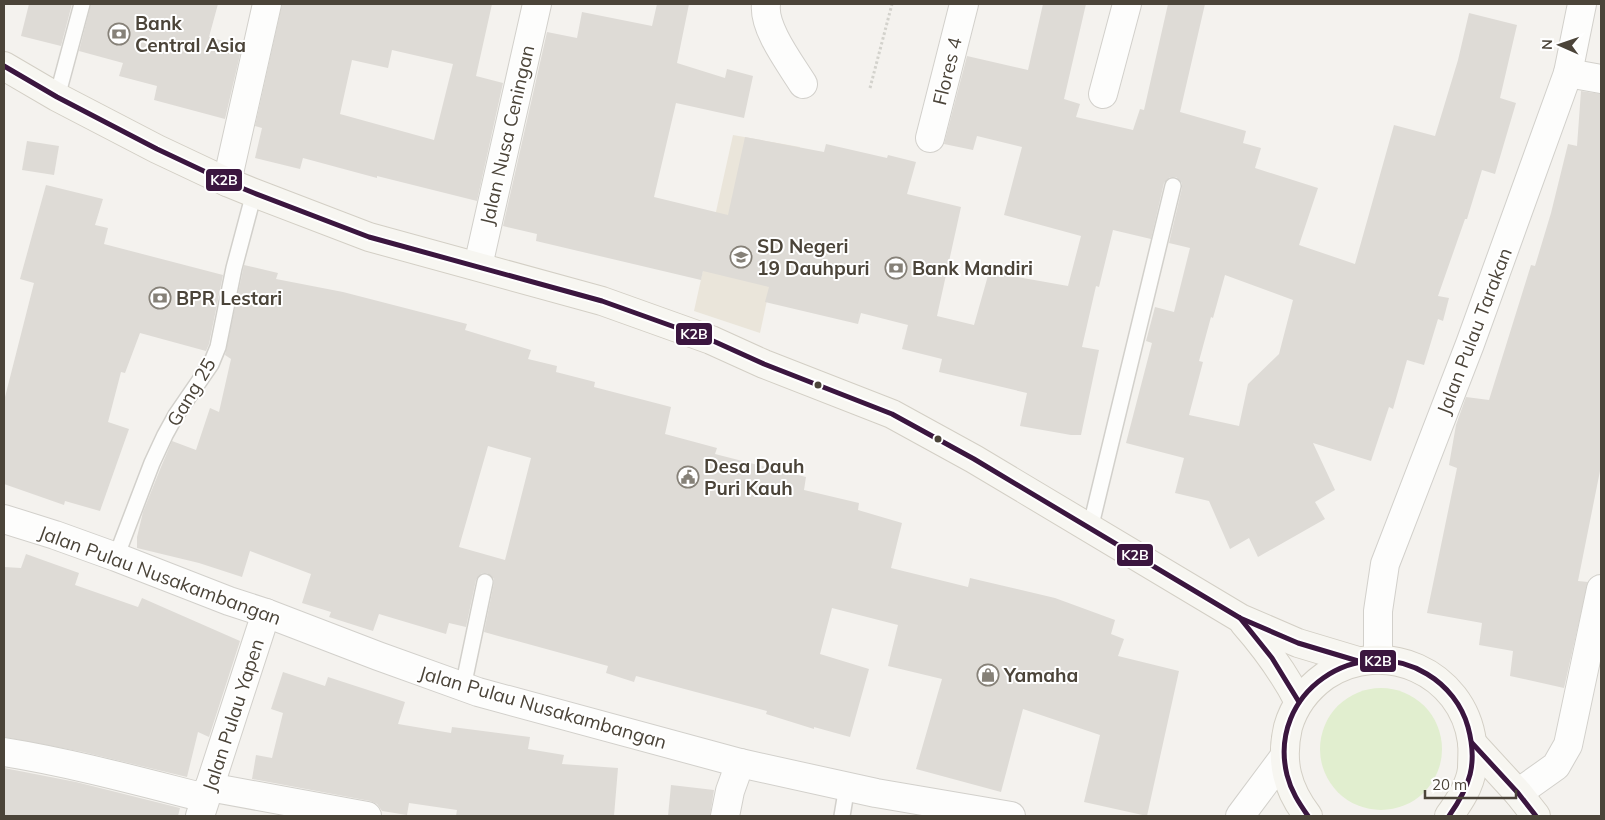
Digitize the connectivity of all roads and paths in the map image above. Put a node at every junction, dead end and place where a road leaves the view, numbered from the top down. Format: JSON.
{"nodes":[{"id":1,"x":82,"y":4,"type":"edge"},
{"id":2,"x":266,"y":4,"type":"edge"},
{"id":3,"x":537,"y":4,"type":"edge"},
{"id":4,"x":766,"y":4,"type":"edge"},
{"id":5,"x":892,"y":4,"type":"edge"},
{"id":6,"x":964,"y":4,"type":"edge"},
{"id":7,"x":1127,"y":4,"type":"edge"},
{"id":8,"x":1582,"y":4,"type":"edge"},
{"id":9,"x":4,"y":66,"type":"edge"},
{"id":10,"x":1568,"y":74,"type":"junction"},
{"id":11,"x":1601,"y":79,"type":"edge"},
{"id":12,"x":803,"y":84,"type":"dead end"},
{"id":13,"x":870,"y":88,"type":"dead end"},
{"id":14,"x":1103,"y":94,"type":"dead end"},
{"id":15,"x":57,"y":97,"type":"junction"},
{"id":16,"x":930,"y":138,"type":"dead end"},
{"id":17,"x":226,"y":182,"type":"junction"},
{"id":18,"x":1173,"y":186,"type":"dead end"},
{"id":19,"x":254,"y":193,"type":"junction"},
{"id":20,"x":478,"y":266,"type":"junction"},
{"id":21,"x":4,"y":519,"type":"edge"},
{"id":22,"x":1090,"y":529,"type":"junction"},
{"id":23,"x":116,"y":557,"type":"junction"},
{"id":24,"x":486,"y":582,"type":"dead end"},
{"id":25,"x":1601,"y":589,"type":"edge"},
{"id":26,"x":266,"y":613,"type":"junction"},
{"id":27,"x":1240,"y":618,"type":"junction"},
{"id":28,"x":1368,"y":660,"type":"junction"},
{"id":29,"x":463,"y":687,"type":"junction"},
{"id":30,"x":1299,"y":702,"type":"junction"},
{"id":31,"x":1472,"y":743,"type":"junction"},
{"id":32,"x":4,"y":752,"type":"edge"},
{"id":33,"x":1284,"y":756,"type":"junction"},
{"id":34,"x":740,"y":763,"type":"junction"},
{"id":35,"x":848,"y":786,"type":"junction"},
{"id":36,"x":1518,"y":793,"type":"junction"},
{"id":37,"x":205,"y":800,"type":"edge"},
{"id":38,"x":367,"y":816,"type":"edge"},
{"id":39,"x":725,"y":816,"type":"edge"},
{"id":40,"x":842,"y":816,"type":"edge"},
{"id":41,"x":1011,"y":816,"type":"edge"},
{"id":42,"x":1240,"y":816,"type":"edge"},
{"id":43,"x":1308,"y":816,"type":"edge"},
{"id":44,"x":1449,"y":816,"type":"edge"},
{"id":45,"x":1536,"y":816,"type":"edge"}],
"edges":[{"from":1,"to":15,"type":"lane"},
{"from":2,"to":17,"type":"street"},
{"from":3,"to":20,"type":"street","name":"Jalan Nusa Ceningan"},
{"from":4,"to":12,"type":"street"},
{"from":5,"to":13,"type":"path"},
{"from":6,"to":16,"type":"street","name":"Flores 4"},
{"from":7,"to":14,"type":"street"},
{"from":8,"to":10,"type":"street","name":"Jalan Pulau Tarakan"},
{"from":9,"to":15,"type":"main road"},
{"from":10,"to":11,"type":"street"},
{"from":10,"to":28,"type":"street","name":"Jalan Pulau Tarakan"},
{"from":15,"to":17,"type":"main road"},
{"from":17,"to":19,"type":"main road"},
{"from":18,"to":22,"type":"lane"},
{"from":19,"to":20,"type":"main road"},
{"from":19,"to":23,"type":"lane","name":"Gang 25"},
{"from":20,"to":22,"type":"main road"},
{"from":21,"to":23,"type":"street","name":"Jalan Pulau Nusakambangan"},
{"from":22,"to":27,"type":"main road"},
{"from":23,"to":26,"type":"street","name":"Jalan Pulau Nusakambangan"},
{"from":24,"to":29,"type":"lane"},
{"from":25,"to":36,"type":"street"},
{"from":26,"to":29,"type":"street","name":"Jalan Pulau Nusakambangan"},
{"from":26,"to":37,"type":"street","name":"Jalan Pulau Yapen"},
{"from":27,"to":28,"type":"main road"},
{"from":27,"to":30,"type":"main road"},
{"from":28,"to":30,"type":"main road"},
{"from":28,"to":31,"type":"main road"},
{"from":29,"to":34,"type":"street","name":"Jalan Pulau Nusakambangan"},
{"from":30,"to":33,"type":"main road"},
{"from":31,"to":36,"type":"main road"},
{"from":31,"to":44,"type":"main road"},
{"from":32,"to":37,"type":"street"},
{"from":33,"to":42,"type":"street"},
{"from":33,"to":43,"type":"main road"},
{"from":34,"to":35,"type":"street","name":"Jalan Pulau Nusakambangan"},
{"from":34,"to":39,"type":"street"},
{"from":35,"to":40,"type":"lane"},
{"from":35,"to":41,"type":"street","name":"Jalan Pulau Nusakambangan"},
{"from":36,"to":45,"type":"main road"},
{"from":37,"to":38,"type":"street"}]}
